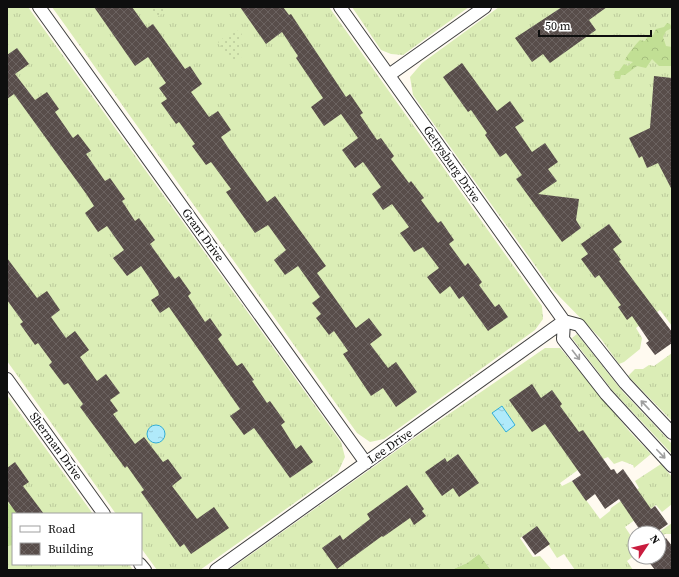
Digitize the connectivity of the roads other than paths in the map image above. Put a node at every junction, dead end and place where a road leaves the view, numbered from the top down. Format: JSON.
{"nodes":[{"id":1,"x":39,"y":7,"type":"edge"},
{"id":2,"x":340,"y":7,"type":"edge"},
{"id":3,"x":484,"y":7,"type":"edge"},
{"id":4,"x":389,"y":75,"type":"junction"},
{"id":5,"x":564,"y":321,"type":"junction"},
{"id":6,"x":7,"y":379,"type":"edge"},
{"id":7,"x":672,"y":433,"type":"edge"},
{"id":8,"x":366,"y":463,"type":"junction"},
{"id":9,"x":672,"y":466,"type":"edge"},
{"id":10,"x":103,"y":513,"type":"edge"},
{"id":11,"x":216,"y":570,"type":"edge"}],
"edges":[{"from":1,"to":8,"type":"street","name":"Grant Drive"},
{"from":2,"to":4,"type":"street","name":"Gettysburg Drive"},
{"from":3,"to":4,"type":"street"},
{"from":4,"to":5,"type":"street","name":"Gettysburg Drive"},
{"from":7,"to":5,"type":"street","one_way":true},
{"from":5,"to":8,"type":"street","name":"Lee Drive"},
{"from":5,"to":9,"type":"street","one_way":true},
{"from":6,"to":10,"type":"street","name":"Sherman Drive"},
{"from":8,"to":11,"type":"street","name":"Lee Drive"}]}
